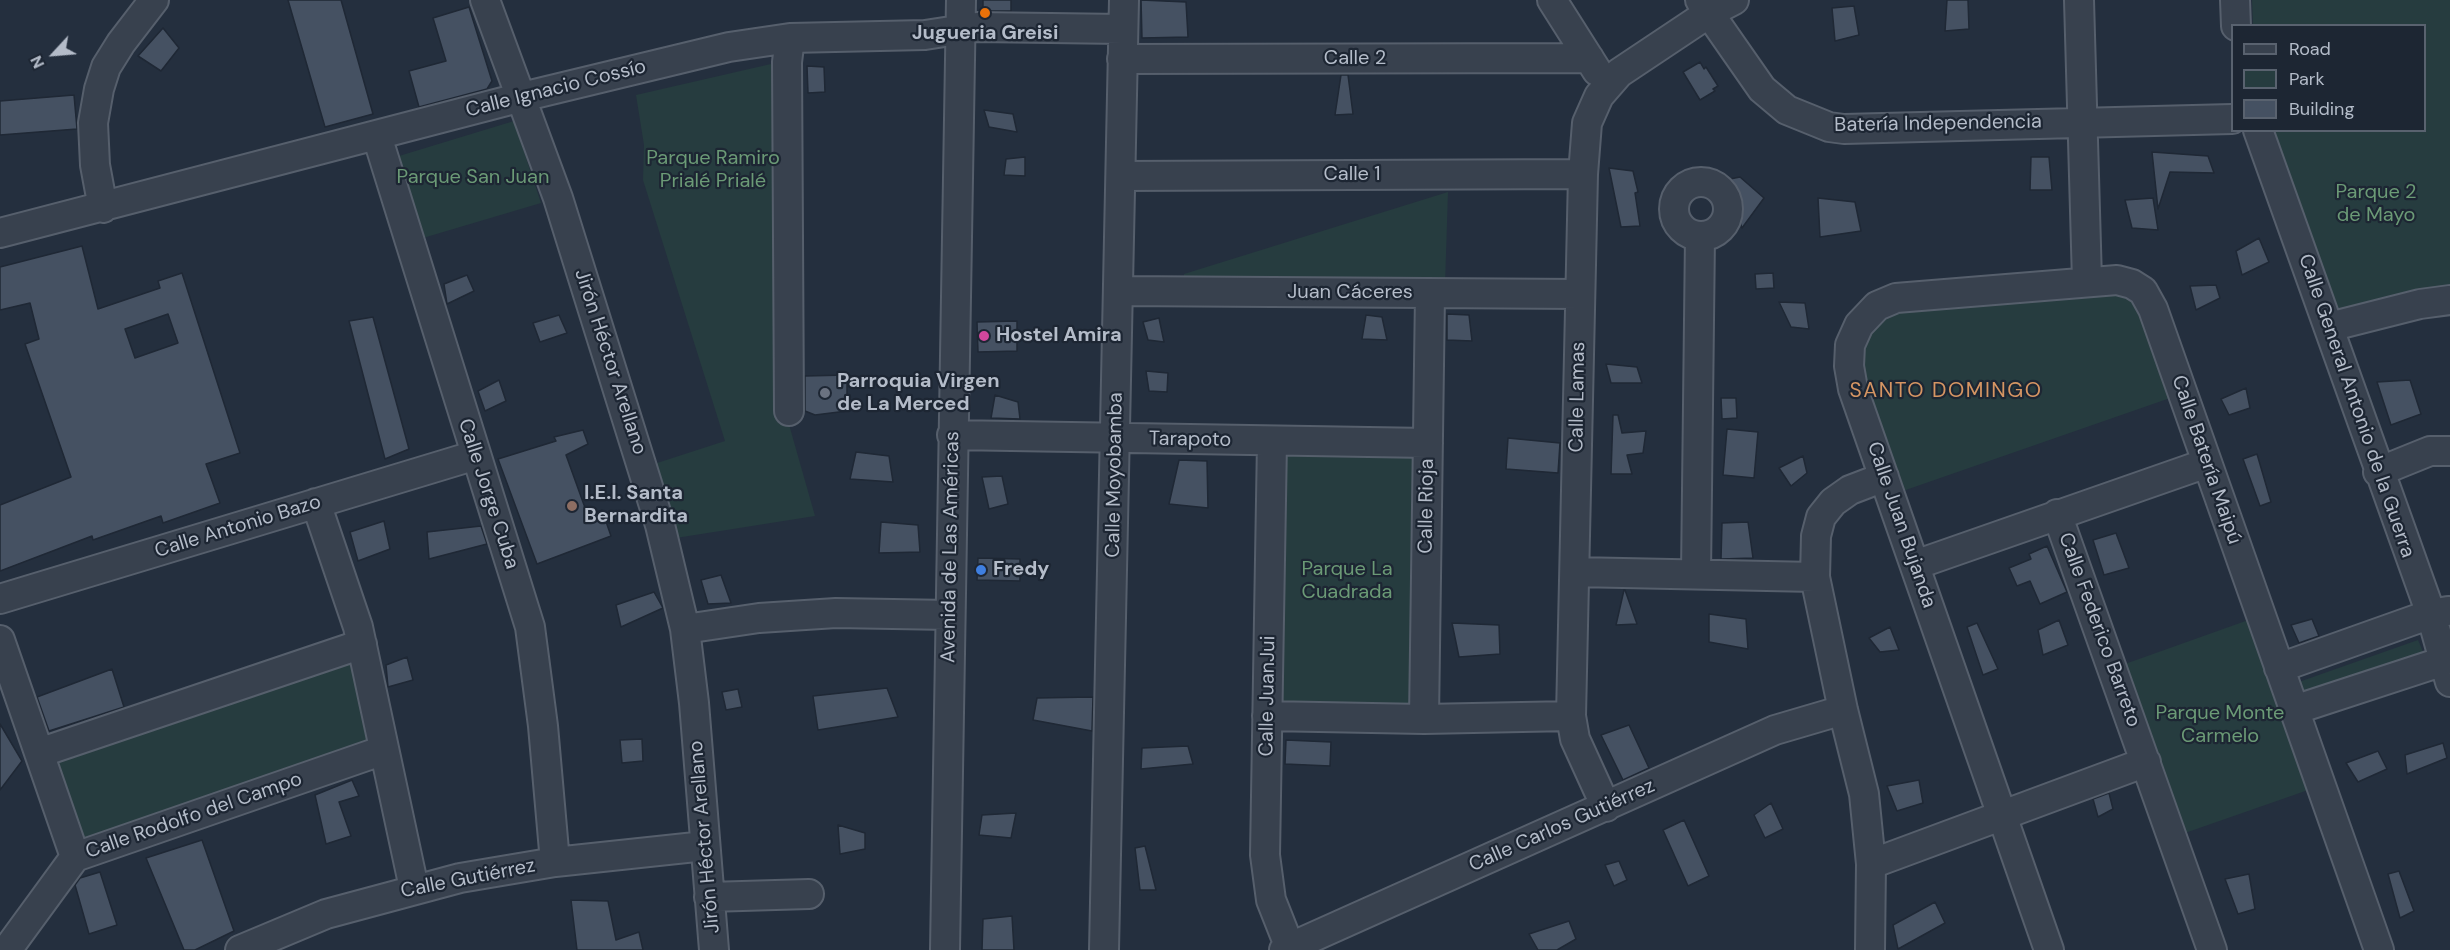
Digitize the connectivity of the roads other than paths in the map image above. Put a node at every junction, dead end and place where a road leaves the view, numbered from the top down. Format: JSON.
{"nodes":[{"id":1,"x":154,"y":0,"type":"edge"},
{"id":2,"x":485,"y":0,"type":"edge"},
{"id":3,"x":961,"y":0,"type":"edge"},
{"id":4,"x":1124,"y":0,"type":"edge"},
{"id":5,"x":1552,"y":0,"type":"edge"},
{"id":6,"x":1734,"y":0,"type":"edge"},
{"id":7,"x":2079,"y":0,"type":"edge"},
{"id":8,"x":2235,"y":0,"type":"edge"},
{"id":9,"x":1704,"y":7,"type":"edge"},
{"id":10,"x":2236,"y":24,"type":"edge"},
{"id":11,"x":1123,"y":29,"type":"junction"},
{"id":12,"x":961,"y":31,"type":"junction"},
{"id":13,"x":790,"y":38,"type":"junction"},
{"id":14,"x":1589,"y":58,"type":"junction"},
{"id":15,"x":1122,"y":59,"type":"junction"},
{"id":16,"x":1606,"y":85,"type":"junction"},
{"id":17,"x":522,"y":97,"type":"junction"},
{"id":18,"x":2231,"y":119,"type":"edge"},
{"id":19,"x":2083,"y":121,"type":"junction"},
{"id":20,"x":2259,"y":132,"type":"edge"},
{"id":21,"x":377,"y":136,"type":"junction"},
{"id":22,"x":1583,"y":174,"type":"junction"},
{"id":23,"x":1121,"y":176,"type":"junction"},
{"id":24,"x":103,"y":208,"type":"junction"},
{"id":25,"x":0,"y":233,"type":"edge"},
{"id":26,"x":1700,"y":236,"type":"dead end"},
{"id":27,"x":2087,"y":281,"type":"junction"},
{"id":28,"x":1119,"y":291,"type":"junction"},
{"id":29,"x":1430,"y":294,"type":"junction"},
{"id":30,"x":1580,"y":294,"type":"junction"},
{"id":31,"x":2450,"y":300,"type":"edge"},
{"id":32,"x":2329,"y":327,"type":"junction"},
{"id":33,"x":789,"y":411,"type":"dead end"},
{"id":34,"x":952,"y":435,"type":"junction"},
{"id":35,"x":1115,"y":439,"type":"junction"},
{"id":36,"x":1272,"y":441,"type":"junction"},
{"id":37,"x":1428,"y":443,"type":"junction"},
{"id":38,"x":2450,"y":451,"type":"edge"},
{"id":39,"x":476,"y":455,"type":"junction"},
{"id":40,"x":2207,"y":463,"type":"junction"},
{"id":41,"x":2378,"y":472,"type":"junction"},
{"id":42,"x":1884,"y":477,"type":"junction"},
{"id":43,"x":316,"y":503,"type":"junction"},
{"id":44,"x":2057,"y":514,"type":"junction"},
{"id":45,"x":1915,"y":566,"type":"junction"},
{"id":46,"x":1575,"y":572,"type":"junction"},
{"id":47,"x":1696,"y":574,"type":"junction"},
{"id":48,"x":1815,"y":577,"type":"junction"},
{"id":49,"x":0,"y":599,"type":"edge"},
{"id":50,"x":2440,"y":612,"type":"edge"},
{"id":51,"x":950,"y":615,"type":"junction"},
{"id":52,"x":685,"y":629,"type":"junction"},
{"id":53,"x":0,"y":640,"type":"edge"},
{"id":54,"x":362,"y":644,"type":"junction"},
{"id":55,"x":2447,"y":667,"type":"edge"},
{"id":56,"x":2279,"y":668,"type":"junction"},
{"id":57,"x":1843,"y":710,"type":"junction"},
{"id":58,"x":2294,"y":710,"type":"junction"},
{"id":59,"x":1268,"y":716,"type":"junction"},
{"id":60,"x":1571,"y":716,"type":"junction"},
{"id":61,"x":1424,"y":719,"type":"junction"},
{"id":62,"x":384,"y":750,"type":"junction"},
{"id":63,"x":39,"y":753,"type":"junction"},
{"id":64,"x":2146,"y":762,"type":"junction"},
{"id":65,"x":1606,"y":807,"type":"junction"},
{"id":66,"x":2003,"y":817,"type":"junction"},
{"id":67,"x":705,"y":846,"type":"junction"},
{"id":68,"x":75,"y":857,"type":"junction"},
{"id":69,"x":555,"y":862,"type":"junction"},
{"id":70,"x":1871,"y":864,"type":"junction"},
{"id":71,"x":414,"y":888,"type":"junction"},
{"id":72,"x":809,"y":894,"type":"dead end"},
{"id":73,"x":709,"y":897,"type":"junction"},
{"id":74,"x":1287,"y":949,"type":"edge"},
{"id":75,"x":8,"y":950,"type":"edge"},
{"id":76,"x":240,"y":950,"type":"edge"},
{"id":77,"x":714,"y":950,"type":"edge"},
{"id":78,"x":945,"y":950,"type":"edge"},
{"id":79,"x":1104,"y":950,"type":"edge"},
{"id":80,"x":1870,"y":950,"type":"edge"},
{"id":81,"x":2049,"y":950,"type":"edge"},
{"id":82,"x":2212,"y":950,"type":"edge"},
{"id":83,"x":2379,"y":950,"type":"edge"}],
"edges":[{"from":1,"to":24,"type":"street"},
{"from":2,"to":17,"type":"street","name":"Jirón Héctor Arellano"},
{"from":3,"to":12,"type":"street","name":"Avenida de Las Américas"},
{"from":4,"to":11,"type":"street","name":"Calle Moyobamba"},
{"from":5,"to":14,"type":"street"},
{"from":6,"to":9,"type":"street"},
{"from":7,"to":19,"type":"street"},
{"from":8,"to":10,"type":"street"},
{"from":9,"to":16,"type":"street"},
{"from":9,"to":19,"type":"street","name":"Batería Independencia"},
{"from":11,"to":12,"type":"street","name":"Calle Ignacio Cossío"},
{"from":11,"to":15,"type":"street","name":"Calle Moyobamba"},
{"from":12,"to":13,"type":"street","name":"Calle Ignacio Cossío"},
{"from":12,"to":34,"type":"street","name":"Avenida de Las Américas"},
{"from":13,"to":17,"type":"street","name":"Calle Ignacio Cossío"},
{"from":13,"to":33,"type":"street"},
{"from":14,"to":15,"type":"street","name":"Calle 2"},
{"from":14,"to":16,"type":"street"},
{"from":15,"to":23,"type":"street","name":"Calle Moyobamba"},
{"from":16,"to":22,"type":"street","name":"Calle Lamas"},
{"from":17,"to":21,"type":"street","name":"Calle Ignacio Cossío"},
{"from":17,"to":52,"type":"street","name":"Jirón Héctor Arellano"},
{"from":18,"to":19,"type":"street","name":"Batería Independencia"},
{"from":19,"to":27,"type":"street"},
{"from":20,"to":32,"type":"street","name":"Calle General Antonio de la Guerra"},
{"from":21,"to":24,"type":"street","name":"Calle Ignacio Cossío"},
{"from":21,"to":39,"type":"street","name":"Calle Jorge Cuba"},
{"from":22,"to":23,"type":"street","name":"Calle 1"},
{"from":22,"to":30,"type":"street","name":"Calle Lamas"},
{"from":23,"to":28,"type":"street","name":"Calle Moyobamba"},
{"from":24,"to":25,"type":"street","name":"Calle Ignacio Cossío"},
{"from":26,"to":47,"type":"street"},
{"from":27,"to":40,"type":"street","name":"Calle Batería Maipú"},
{"from":27,"to":42,"type":"street","name":"Calle Juan Bujanda"},
{"from":28,"to":29,"type":"street","name":"Juan Cáceres"},
{"from":28,"to":35,"type":"street","name":"Calle Moyobamba"},
{"from":29,"to":30,"type":"street","name":"Juan Cáceres"},
{"from":29,"to":37,"type":"street","name":"Calle Rioja"},
{"from":30,"to":46,"type":"street","name":"Calle Lamas"},
{"from":31,"to":32,"type":"street"},
{"from":32,"to":41,"type":"street","name":"Calle General Antonio de la Guerra"},
{"from":34,"to":35,"type":"street","name":"Tarapoto"},
{"from":34,"to":51,"type":"street","name":"Avenida de Las Américas"},
{"from":35,"to":36,"type":"street","name":"Tarapoto"},
{"from":35,"to":79,"type":"street","name":"Calle Moyobamba"},
{"from":36,"to":37,"type":"street","name":"Tarapoto"},
{"from":36,"to":59,"type":"street","name":"Calle JuanJui"},
{"from":37,"to":61,"type":"street","name":"Calle Rioja"},
{"from":38,"to":41,"type":"street"},
{"from":39,"to":43,"type":"street","name":"Calle Antonio Bazo"},
{"from":39,"to":69,"type":"street","name":"Calle Jorge Cuba"},
{"from":40,"to":44,"type":"street"},
{"from":40,"to":56,"type":"street","name":"Calle Batería Maipú"},
{"from":41,"to":50,"type":"street","name":"Calle General Antonio de la Guerra"},
{"from":42,"to":45,"type":"street","name":"Calle Juan Bujanda"},
{"from":42,"to":48,"type":"street"},
{"from":43,"to":49,"type":"street","name":"Calle Antonio Bazo"},
{"from":43,"to":54,"type":"street"},
{"from":44,"to":45,"type":"street"},
{"from":44,"to":64,"type":"street","name":"Calle Federico Barreto"},
{"from":45,"to":66,"type":"street","name":"Calle Juan Bujanda"},
{"from":46,"to":47,"type":"street"},
{"from":46,"to":60,"type":"street","name":"Calle Lamas"},
{"from":47,"to":48,"type":"street"},
{"from":48,"to":57,"type":"street"},
{"from":50,"to":55,"type":"street","name":"Calle General Antonio de la Guerra"},
{"from":50,"to":56,"type":"street"},
{"from":51,"to":52,"type":"street"},
{"from":51,"to":78,"type":"street","name":"Avenida de Las Américas"},
{"from":52,"to":67,"type":"street","name":"Jirón Héctor Arellano"},
{"from":53,"to":63,"type":"street","name":"Calle Rodolfo del Campo"},
{"from":54,"to":62,"type":"street"},
{"from":54,"to":63,"type":"street"},
{"from":55,"to":58,"type":"street"},
{"from":56,"to":58,"type":"street","name":"Calle Batería Maipú"},
{"from":57,"to":65,"type":"street","name":"Calle Carlos Gutiérrez"},
{"from":57,"to":70,"type":"street"},
{"from":58,"to":83,"type":"street","name":"Calle Batería Maipú"},
{"from":59,"to":61,"type":"street"},
{"from":59,"to":74,"type":"street","name":"Calle JuanJui"},
{"from":60,"to":61,"type":"street"},
{"from":60,"to":65,"type":"street","name":"Calle Lamas"},
{"from":62,"to":68,"type":"street","name":"Calle Rodolfo del Campo"},
{"from":62,"to":71,"type":"street"},
{"from":63,"to":68,"type":"street","name":"Calle Rodolfo del Campo"},
{"from":64,"to":66,"type":"street"},
{"from":64,"to":82,"type":"street","name":"Calle Federico Barreto"},
{"from":65,"to":74,"type":"street","name":"Calle Carlos Gutiérrez"},
{"from":66,"to":70,"type":"street"},
{"from":66,"to":81,"type":"street","name":"Calle Juan Bujanda"},
{"from":67,"to":69,"type":"street","name":"Calle Gutiérrez"},
{"from":67,"to":73,"type":"street","name":"Jirón Héctor Arellano"},
{"from":68,"to":75,"type":"street"},
{"from":69,"to":71,"type":"street","name":"Calle Gutiérrez"},
{"from":70,"to":80,"type":"street"},
{"from":71,"to":76,"type":"street","name":"Calle Gutiérrez"},
{"from":72,"to":73,"type":"street"},
{"from":73,"to":77,"type":"street","name":"Jirón Héctor Arellano"}]}
